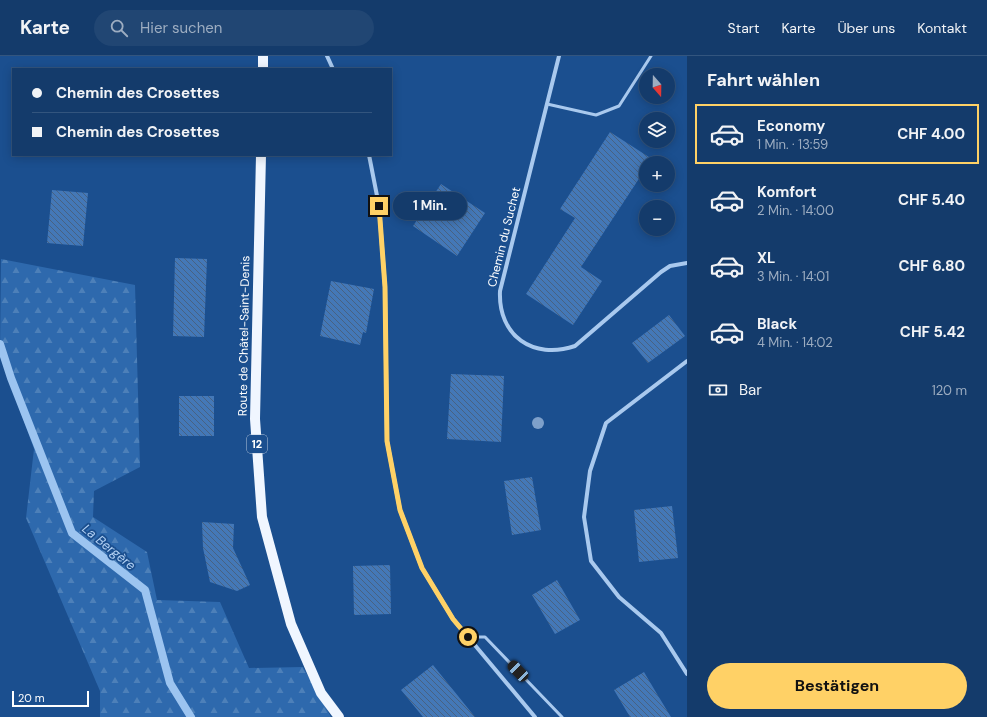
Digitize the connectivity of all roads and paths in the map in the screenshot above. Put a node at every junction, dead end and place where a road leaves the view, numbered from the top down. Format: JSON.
{"nodes":[{"id":1,"x":263,"y":56,"type":"edge"},
{"id":2,"x":327,"y":56,"type":"edge"},
{"id":3,"x":559,"y":56,"type":"edge"},
{"id":4,"x":651,"y":56,"type":"edge"},
{"id":5,"x":263,"y":68,"type":"edge"},
{"id":6,"x":333,"y":68,"type":"edge"},
{"id":7,"x":547,"y":104,"type":"junction"},
{"id":8,"x":261,"y":156,"type":"edge"},
{"id":9,"x":370,"y":156,"type":"edge"},
{"id":10,"x":687,"y":263,"type":"edge"},
{"id":11,"x":687,"y":361,"type":"edge"},
{"id":12,"x":468,"y":637,"type":"junction"},
{"id":13,"x":687,"y":674,"type":"edge"},
{"id":14,"x":339,"y":717,"type":"edge"},
{"id":15,"x":535,"y":717,"type":"edge"},
{"id":16,"x":562,"y":717,"type":"edge"}],
"edges":[{"from":1,"to":5,"type":"main road"},
{"from":2,"to":6,"type":"street"},
{"from":3,"to":7,"type":"street","name":"Chemin du Suchet"},
{"from":4,"to":7,"type":"lane"},
{"from":7,"to":10,"type":"street","name":"Chemin du Suchet"},
{"from":8,"to":14,"type":"main road","name":"Route de Châtel-Saint-Denis","number":"12"},
{"from":9,"to":12,"type":"street"},
{"from":11,"to":13,"type":"street"},
{"from":12,"to":15,"type":"street"},
{"from":12,"to":16,"type":"lane"}]}
